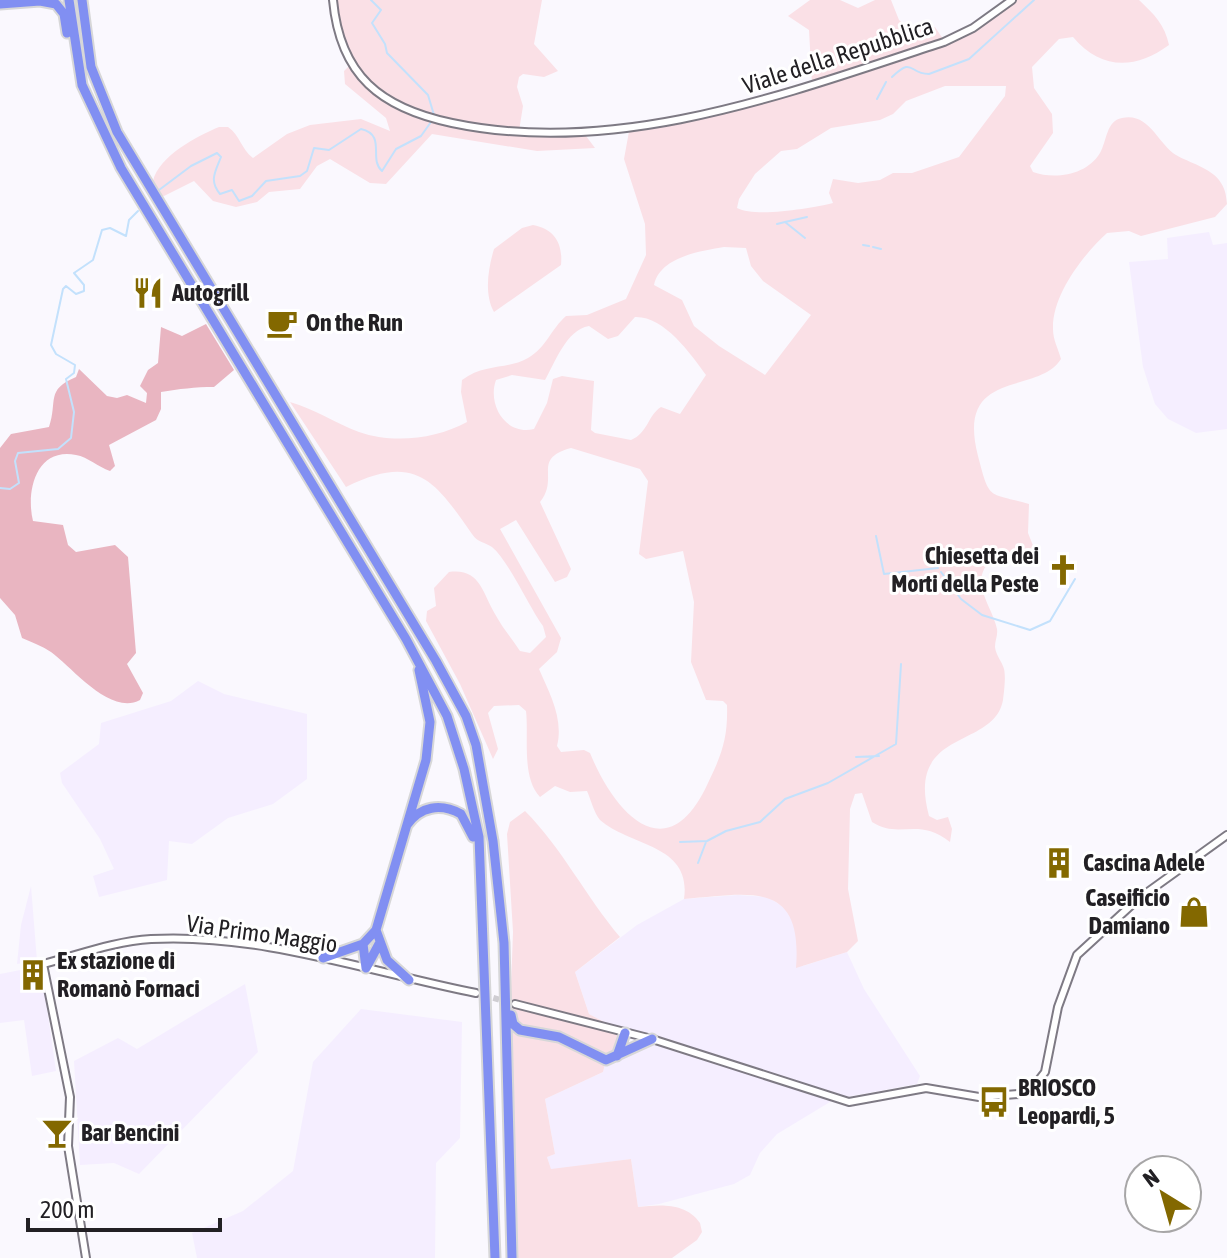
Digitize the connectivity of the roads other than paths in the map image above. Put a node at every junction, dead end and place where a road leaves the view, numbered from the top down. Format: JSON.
{"nodes":[{"id":1,"x":41,"y":0,"type":"edge"},
{"id":2,"x":69,"y":0,"type":"edge"},
{"id":3,"x":85,"y":0,"type":"edge"},
{"id":4,"x":333,"y":0,"type":"edge"},
{"id":5,"x":1012,"y":0,"type":"edge"},
{"id":6,"x":0,"y":4,"type":"edge"},
{"id":7,"x":94,"y":111,"type":"junction"},
{"id":8,"x":345,"y":538,"type":"junction"},
{"id":9,"x":402,"y":831,"type":"junction"},
{"id":10,"x":1227,"y":835,"type":"edge"},
{"id":11,"x":503,"y":929,"type":"junction"},
{"id":12,"x":376,"y":930,"type":"junction"},
{"id":13,"x":483,"y":941,"type":"junction"},
{"id":14,"x":363,"y":944,"type":"junction"},
{"id":15,"x":379,"y":944,"type":"junction"},
{"id":16,"x":323,"y":958,"type":"junction"},
{"id":17,"x":366,"y":968,"type":"junction"},
{"id":18,"x":409,"y":980,"type":"junction"},
{"id":19,"x":476,"y":993,"type":"tunnel mouth"},
{"id":20,"x":515,"y":1004,"type":"tunnel mouth"},
{"id":21,"x":527,"y":1031,"type":"junction"},
{"id":22,"x":629,"y":1034,"type":"junction"},
{"id":23,"x":655,"y":1040,"type":"junction"},
{"id":24,"x":631,"y":1048,"type":"junction"},
{"id":25,"x":616,"y":1057,"type":"junction"},
{"id":26,"x":510,"y":1130,"type":"junction"},
{"id":27,"x":86,"y":1258,"type":"edge"},
{"id":28,"x":495,"y":1258,"type":"edge"},
{"id":29,"x":512,"y":1258,"type":"edge"}],
"edges":[{"from":1,"to":6,"type":"highway"},
{"from":1,"to":7,"type":"highway"},
{"from":2,"to":7,"type":"highway"},
{"from":3,"to":11,"type":"highway"},
{"from":4,"to":5,"type":"street","name":"Viale della Repubblica"},
{"from":7,"to":8,"type":"highway"},
{"from":8,"to":9,"type":"highway"},
{"from":8,"to":13,"type":"highway"},
{"from":9,"to":12,"type":"highway"},
{"from":9,"to":13,"type":"highway"},
{"from":10,"to":23,"type":"street"},
{"from":11,"to":21,"type":"highway"},
{"from":11,"to":26,"type":"highway"},
{"from":12,"to":14,"type":"highway"},
{"from":12,"to":15,"type":"highway"},
{"from":13,"to":28,"type":"highway"},
{"from":14,"to":16,"type":"highway"},
{"from":14,"to":17,"type":"highway"},
{"from":15,"to":17,"type":"highway"},
{"from":15,"to":18,"type":"highway"},
{"from":16,"to":17,"type":"street","name":"Via Primo Maggio"},
{"from":16,"to":27,"type":"street","name":"Via Primo Maggio"},
{"from":17,"to":18,"type":"street","name":"Via Primo Maggio"},
{"from":18,"to":19,"type":"street","name":"Via Primo Maggio"},
{"from":20,"to":22,"type":"street"},
{"from":21,"to":25,"type":"highway"},
{"from":21,"to":26,"type":"highway"},
{"from":22,"to":23,"type":"street"},
{"from":22,"to":24,"type":"highway"},
{"from":22,"to":25,"type":"highway"},
{"from":23,"to":24,"type":"highway"},
{"from":24,"to":25,"type":"highway"},
{"from":26,"to":29,"type":"highway"}]}
